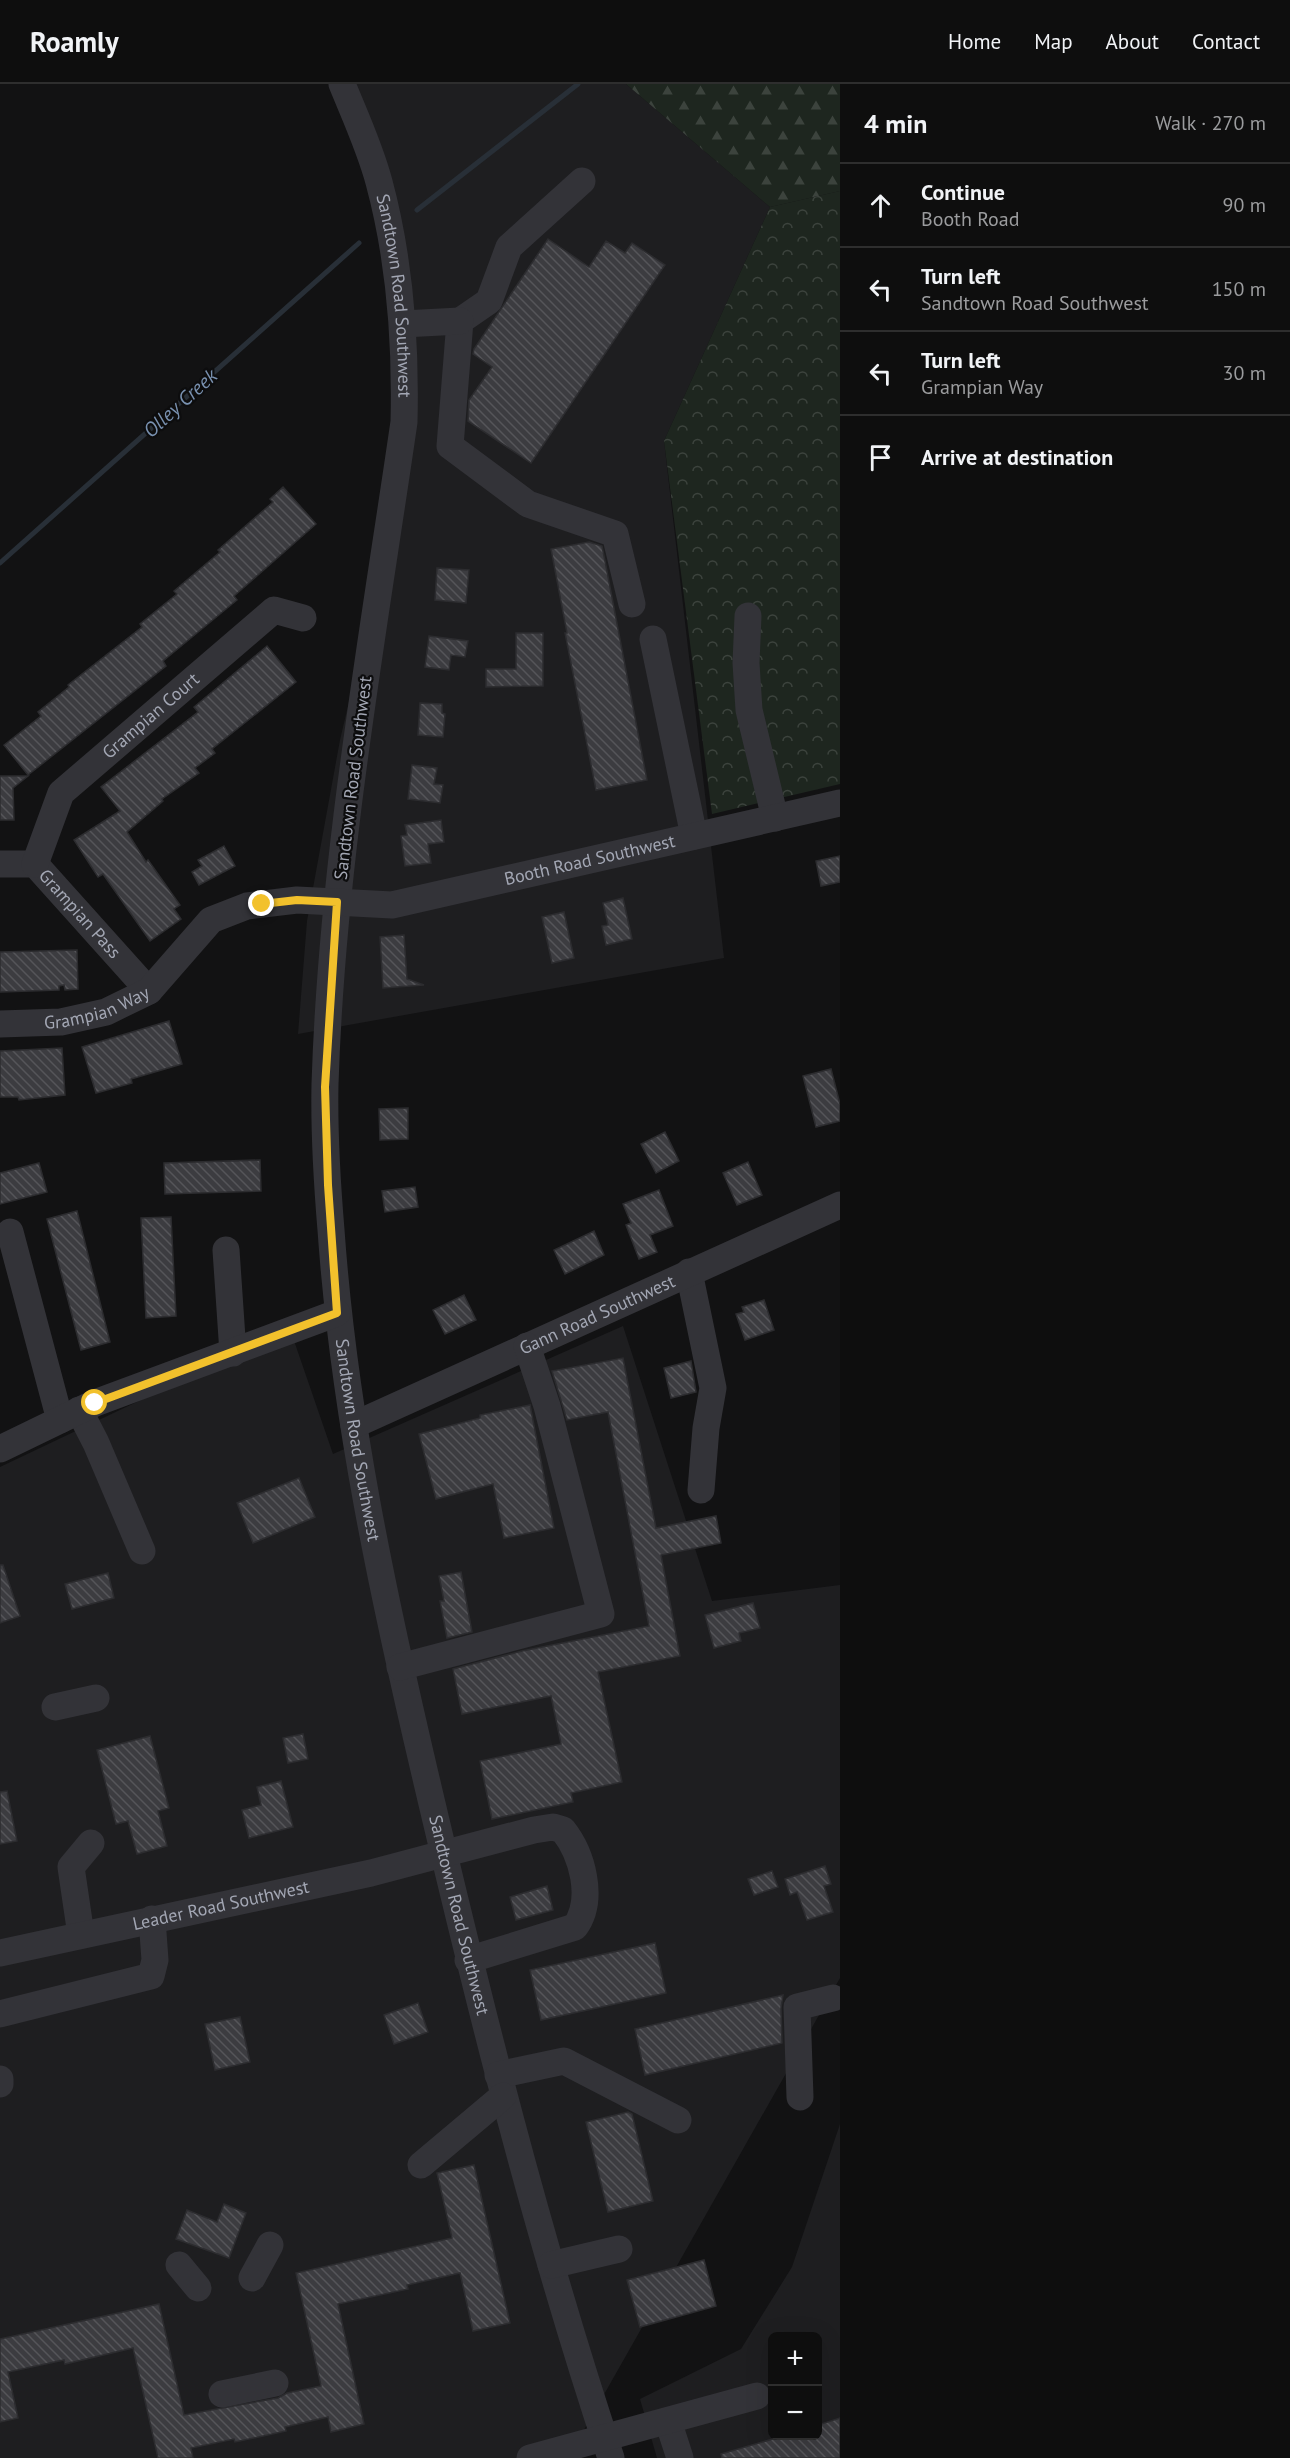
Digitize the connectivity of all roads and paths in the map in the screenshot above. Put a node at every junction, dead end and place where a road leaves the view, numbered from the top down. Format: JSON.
{"nodes":[{"id":1,"x":342,"y":84,"type":"edge"},
{"id":2,"x":582,"y":181,"type":"dead end"},
{"id":3,"x":460,"y":321,"type":"junction"},
{"id":4,"x":403,"y":324,"type":"junction"},
{"id":5,"x":632,"y":604,"type":"dead end"},
{"id":6,"x":748,"y":616,"type":"dead end"},
{"id":7,"x":303,"y":618,"type":"dead end"},
{"id":8,"x":653,"y":639,"type":"dead end"},
{"id":9,"x":840,"y":803,"type":"edge"},
{"id":10,"x":775,"y":818,"type":"junction"},
{"id":11,"x":694,"y":836,"type":"junction"},
{"id":12,"x":0,"y":864,"type":"edge"},
{"id":13,"x":35,"y":864,"type":"junction"},
{"id":14,"x":337,"y":902,"type":"junction"},
{"id":15,"x":149,"y":990,"type":"junction"},
{"id":16,"x":0,"y":1024,"type":"edge"},
{"id":17,"x":840,"y":1205,"type":"edge"},
{"id":18,"x":10,"y":1232,"type":"dead end"},
{"id":19,"x":226,"y":1250,"type":"dead end"},
{"id":20,"x":689,"y":1272,"type":"junction"},
{"id":21,"x":337,"y":1313,"type":"junction"},
{"id":22,"x":527,"y":1346,"type":"junction"},
{"id":23,"x":233,"y":1353,"type":"junction"},
{"id":24,"x":70,"y":1415,"type":"junction"},
{"id":25,"x":354,"y":1425,"type":"junction"},
{"id":26,"x":0,"y":1449,"type":"edge"},
{"id":27,"x":701,"y":1490,"type":"dead end"},
{"id":28,"x":142,"y":1551,"type":"dead end"},
{"id":29,"x":400,"y":1666,"type":"junction"},
{"id":30,"x":96,"y":1698,"type":"dead end"},
{"id":31,"x":55,"y":1707,"type":"dead end"},
{"id":32,"x":91,"y":1843,"type":"dead end"},
{"id":33,"x":443,"y":1854,"type":"junction"},
{"id":34,"x":152,"y":1919,"type":"junction"},
{"id":35,"x":81,"y":1935,"type":"junction"},
{"id":36,"x":0,"y":1953,"type":"edge"},
{"id":37,"x":468,"y":1960,"type":"junction"},
{"id":38,"x":833,"y":1998,"type":"dead end"},
{"id":39,"x":0,"y":2014,"type":"edge"},
{"id":40,"x":0,"y":2079,"type":"edge"},
{"id":41,"x":0,"y":2084,"type":"edge"},
{"id":42,"x":500,"y":2085,"type":"junction"},
{"id":43,"x":800,"y":2097,"type":"dead end"},
{"id":44,"x":678,"y":2120,"type":"dead end"},
{"id":45,"x":421,"y":2165,"type":"dead end"},
{"id":46,"x":270,"y":2245,"type":"dead end"},
{"id":47,"x":619,"y":2249,"type":"dead end"},
{"id":48,"x":179,"y":2265,"type":"dead end"},
{"id":49,"x":551,"y":2265,"type":"junction"},
{"id":50,"x":252,"y":2278,"type":"dead end"},
{"id":51,"x":198,"y":2288,"type":"dead end"},
{"id":52,"x":275,"y":2383,"type":"dead end"},
{"id":53,"x":222,"y":2394,"type":"dead end"},
{"id":54,"x":757,"y":2396,"type":"dead end"},
{"id":55,"x":668,"y":2421,"type":"junction"},
{"id":56,"x":608,"y":2448,"type":"edge"},
{"id":57,"x":530,"y":2458,"type":"edge"},
{"id":58,"x":680,"y":2458,"type":"edge"}],
"edges":[{"from":1,"to":4,"type":"street","name":"Sandtown Road Southwest"},
{"from":2,"to":3,"type":"street"},
{"from":3,"to":4,"type":"street"},
{"from":3,"to":5,"type":"street"},
{"from":4,"to":14,"type":"street","name":"Sandtown Road Southwest"},
{"from":6,"to":10,"type":"street"},
{"from":7,"to":13,"type":"street","name":"Grampian Court"},
{"from":8,"to":11,"type":"street"},
{"from":9,"to":10,"type":"street","name":"Booth Road Southwest"},
{"from":10,"to":11,"type":"street","name":"Booth Road Southwest"},
{"from":11,"to":14,"type":"street","name":"Booth Road Southwest"},
{"from":12,"to":13,"type":"street","name":"Grampian Pass"},
{"from":13,"to":15,"type":"street","name":"Grampian Pass"},
{"from":14,"to":15,"type":"street","name":"Grampian Way"},
{"from":14,"to":21,"type":"street","name":"Sandtown Road Southwest"},
{"from":15,"to":16,"type":"street","name":"Grampian Way"},
{"from":17,"to":20,"type":"street","name":"Gann Road Southwest"},
{"from":18,"to":24,"type":"street"},
{"from":19,"to":23,"type":"street"},
{"from":20,"to":22,"type":"street","name":"Gann Road Southwest"},
{"from":20,"to":27,"type":"street"},
{"from":21,"to":23,"type":"street"},
{"from":21,"to":25,"type":"street","name":"Sandtown Road Southwest"},
{"from":22,"to":25,"type":"street","name":"Gann Road Southwest"},
{"from":22,"to":29,"type":"street"},
{"from":23,"to":24,"type":"street"},
{"from":24,"to":26,"type":"street"},
{"from":24,"to":28,"type":"street"},
{"from":25,"to":29,"type":"street","name":"Sandtown Road Southwest"},
{"from":29,"to":33,"type":"street","name":"Sandtown Road Southwest"},
{"from":30,"to":31,"type":"street"},
{"from":32,"to":35,"type":"street"},
{"from":33,"to":34,"type":"street","name":"Leader Road Southwest"},
{"from":33,"to":37,"type":"street","name":"Sandtown Road Southwest"},
{"from":33,"to":37,"type":"street","name":"Leader Road Southwest"},
{"from":34,"to":35,"type":"street","name":"Leader Road Southwest"},
{"from":34,"to":39,"type":"street"},
{"from":35,"to":36,"type":"street","name":"Leader Road Southwest"},
{"from":37,"to":42,"type":"street","name":"Sandtown Road Southwest"},
{"from":38,"to":43,"type":"street"},
{"from":40,"to":41,"type":"street"},
{"from":42,"to":44,"type":"street"},
{"from":42,"to":45,"type":"street"},
{"from":42,"to":49,"type":"street","name":"Sandtown Road Southwest"},
{"from":46,"to":50,"type":"street"},
{"from":47,"to":49,"type":"street"},
{"from":48,"to":51,"type":"street"},
{"from":49,"to":56,"type":"street","name":"Sandtown Road Southwest"},
{"from":52,"to":53,"type":"street"},
{"from":54,"to":55,"type":"street"},
{"from":55,"to":56,"type":"street"},
{"from":55,"to":58,"type":"street"},
{"from":56,"to":57,"type":"street"}]}
